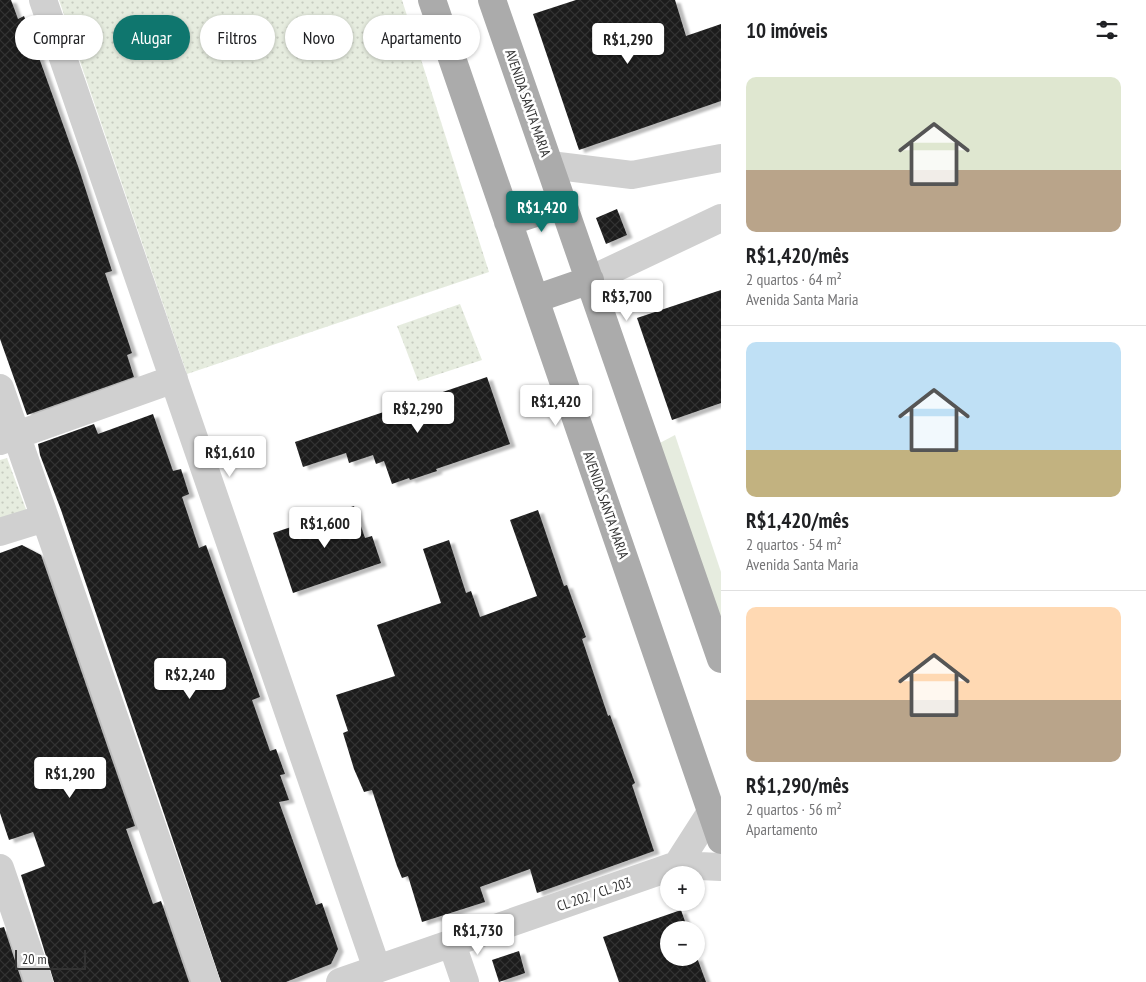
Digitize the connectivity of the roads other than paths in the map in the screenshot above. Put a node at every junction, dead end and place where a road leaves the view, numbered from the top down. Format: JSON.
{"nodes":[{"id":1,"x":43,"y":0,"type":"edge"},
{"id":2,"x":432,"y":0,"type":"edge"},
{"id":3,"x":492,"y":0,"type":"edge"},
{"id":4,"x":721,"y":158,"type":"edge"},
{"id":5,"x":550,"y":165,"type":"junction"},
{"id":6,"x":563,"y":204,"type":"junction"},
{"id":7,"x":721,"y":218,"type":"edge"},
{"id":8,"x":508,"y":222,"type":"junction"},
{"id":9,"x":590,"y":280,"type":"junction"},
{"id":10,"x":535,"y":299,"type":"junction"},
{"id":11,"x":174,"y":379,"type":"junction"},
{"id":12,"x":0,"y":388,"type":"edge"},
{"id":13,"x":8,"y":438,"type":"edge"},
{"id":14,"x":45,"y":518,"type":"junction"},
{"id":15,"x":0,"y":532,"type":"edge"},
{"id":16,"x":721,"y":659,"type":"edge"},
{"id":17,"x":711,"y":812,"type":"junction"},
{"id":18,"x":721,"y":840,"type":"edge"},
{"id":19,"x":677,"y":865,"type":"junction"},
{"id":20,"x":721,"y":867,"type":"edge"},
{"id":21,"x":0,"y":868,"type":"edge"},
{"id":22,"x":452,"y":944,"type":"junction"},
{"id":23,"x":377,"y":969,"type":"junction"},
{"id":24,"x":39,"y":982,"type":"edge"},
{"id":25,"x":206,"y":982,"type":"edge"},
{"id":26,"x":340,"y":982,"type":"edge"},
{"id":27,"x":465,"y":982,"type":"edge"}],
"edges":[{"from":1,"to":11,"type":"street"},
{"from":2,"to":8,"type":"main road","name":"AVENIDA SANTA MARIA"},
{"from":3,"to":5,"type":"main road","name":"AVENIDA SANTA MARIA"},
{"from":4,"to":5,"type":"street"},
{"from":5,"to":6,"type":"main road","name":"AVENIDA SANTA MARIA"},
{"from":6,"to":8,"type":"main road"},
{"from":6,"to":9,"type":"main road","name":"AVENIDA SANTA MARIA"},
{"from":7,"to":9,"type":"street"},
{"from":8,"to":10,"type":"main road","name":"AVENIDA SANTA MARIA"},
{"from":9,"to":10,"type":"main road"},
{"from":9,"to":16,"type":"main road","name":"AVENIDA SANTA MARIA"},
{"from":10,"to":17,"type":"main road","name":"AVENIDA SANTA MARIA"},
{"from":11,"to":13,"type":"street"},
{"from":11,"to":23,"type":"street"},
{"from":12,"to":13,"type":"street"},
{"from":13,"to":14,"type":"street"},
{"from":14,"to":15,"type":"street"},
{"from":14,"to":25,"type":"street"},
{"from":17,"to":18,"type":"main road","name":"AVENIDA SANTA MARIA"},
{"from":17,"to":19,"type":"street"},
{"from":19,"to":20,"type":"street"},
{"from":19,"to":22,"type":"street","name":"CL 202 / CL 203"},
{"from":21,"to":24,"type":"street"},
{"from":22,"to":23,"type":"street","name":"CL 202 / CL 203"},
{"from":22,"to":27,"type":"street"},
{"from":23,"to":26,"type":"street","name":"CL 202 / CL 203"}]}
